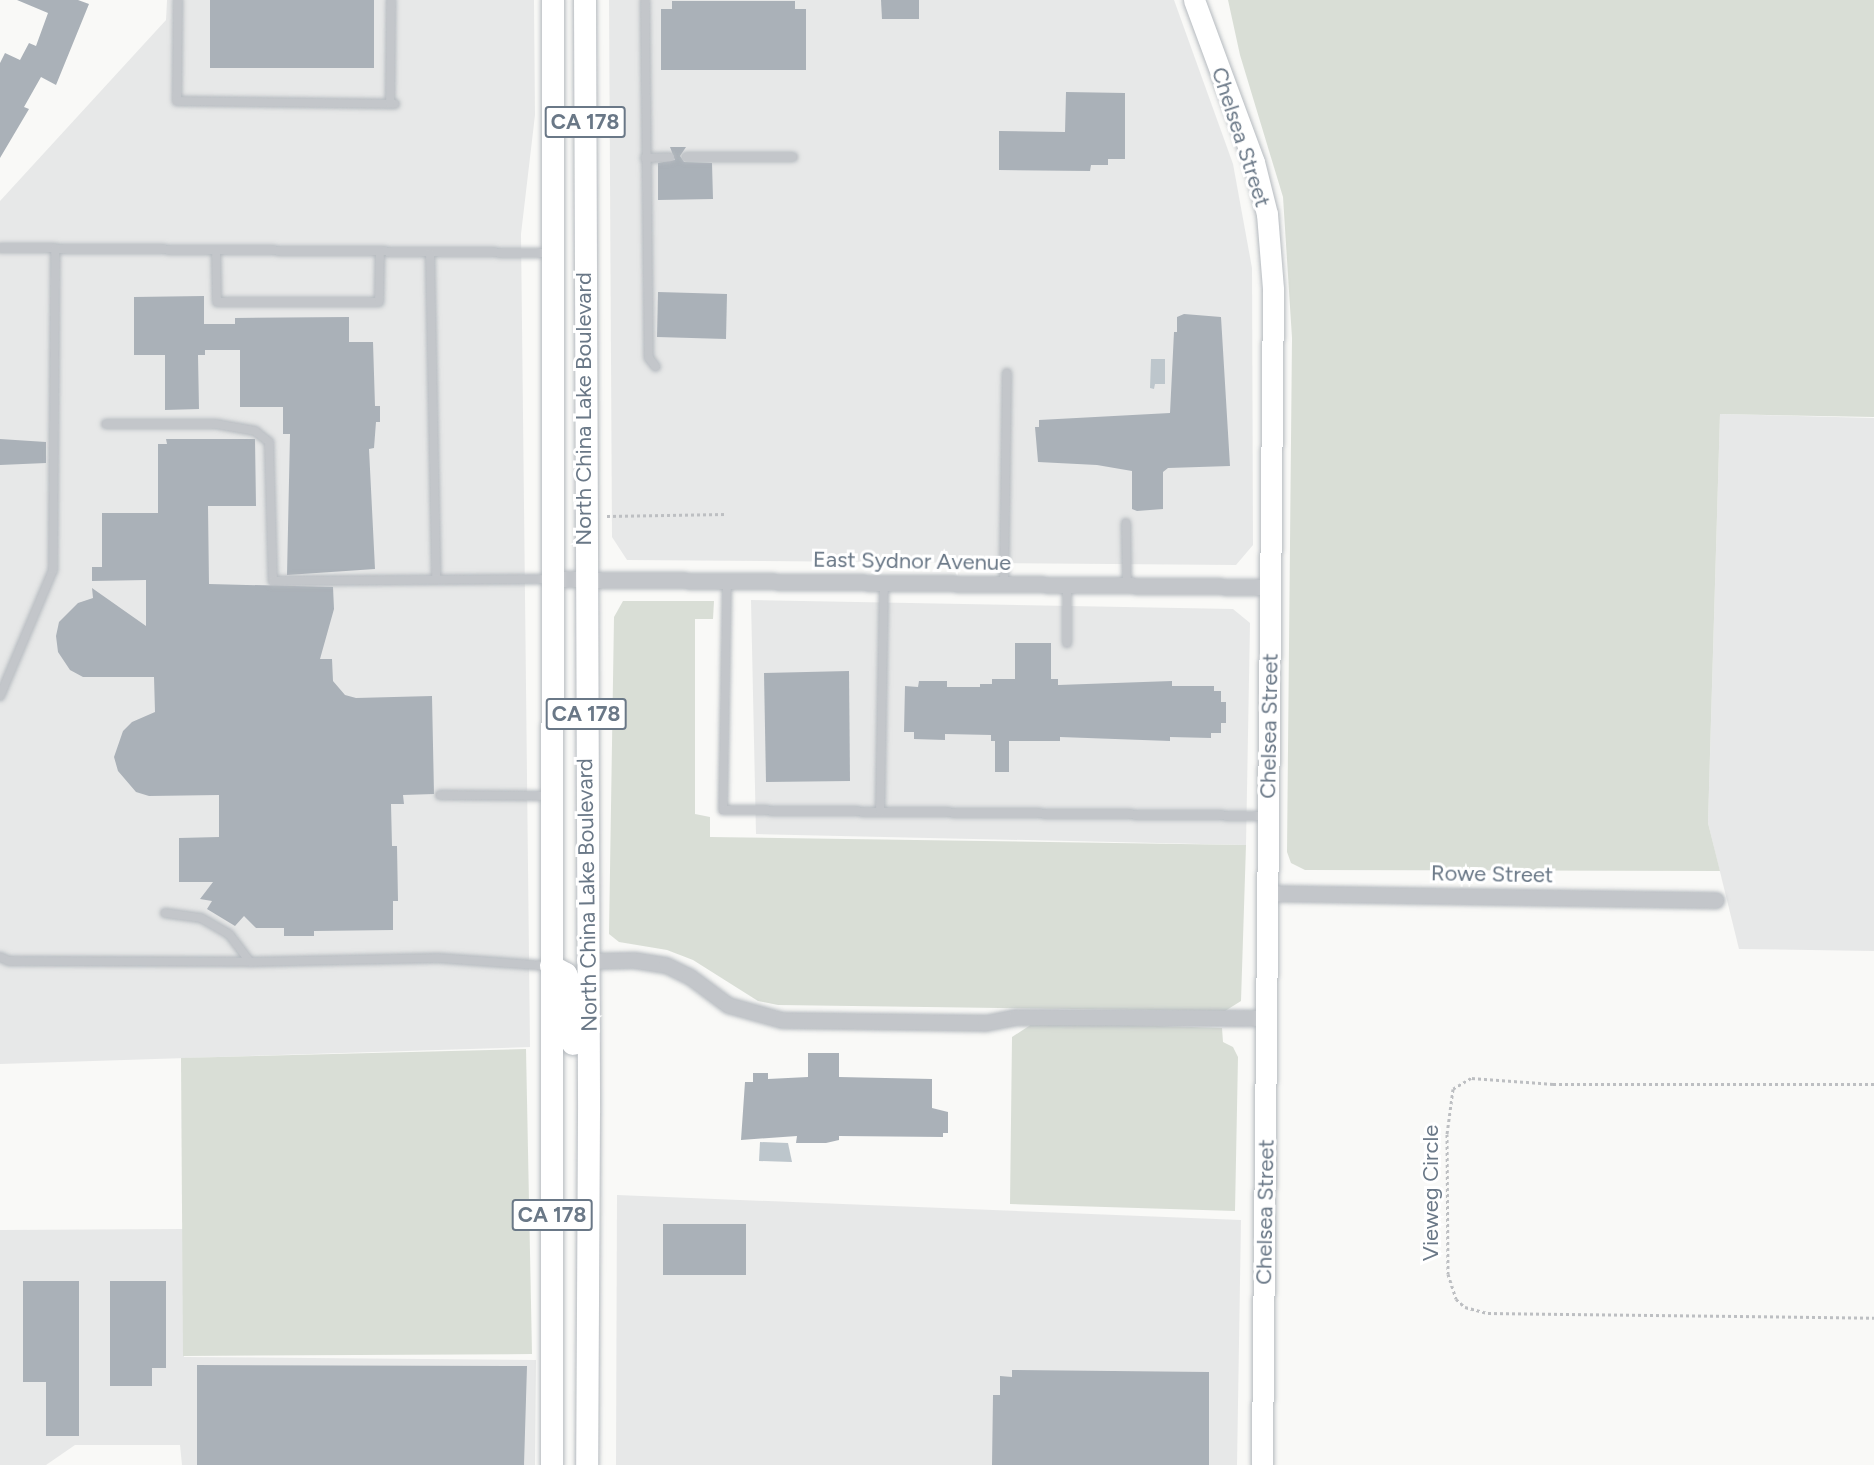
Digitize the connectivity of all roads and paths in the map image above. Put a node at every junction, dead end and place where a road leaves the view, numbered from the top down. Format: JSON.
{"nodes":[{"id":1,"x":178,"y":0,"type":"edge"},
{"id":2,"x":391,"y":0,"type":"edge"},
{"id":3,"x":553,"y":0,"type":"edge"},
{"id":4,"x":585,"y":0,"type":"edge"},
{"id":5,"x":645,"y":0,"type":"edge"},
{"id":6,"x":1194,"y":0,"type":"edge"},
{"id":7,"x":670,"y":157,"type":"dead end"},
{"id":8,"x":686,"y":157,"type":"dead end"},
{"id":9,"x":793,"y":157,"type":"dead end"},
{"id":10,"x":645,"y":158,"type":"junction"},
{"id":11,"x":0,"y":248,"type":"edge"},
{"id":12,"x":55,"y":248,"type":"junction"},
{"id":13,"x":216,"y":250,"type":"junction"},
{"id":14,"x":380,"y":252,"type":"junction"},
{"id":15,"x":430,"y":253,"type":"junction"},
{"id":16,"x":553,"y":253,"type":"junction"},
{"id":17,"x":656,"y":368,"type":"dead end"},
{"id":18,"x":1007,"y":373,"type":"dead end"},
{"id":19,"x":106,"y":424,"type":"dead end"},
{"id":20,"x":726,"y":514,"type":"dead end"},
{"id":21,"x":607,"y":516,"type":"dead end"},
{"id":22,"x":1126,"y":523,"type":"dead end"},
{"id":23,"x":436,"y":579,"type":"junction"},
{"id":24,"x":551,"y":579,"type":"junction"},
{"id":25,"x":584,"y":579,"type":"junction"},
{"id":26,"x":727,"y":582,"type":"junction"},
{"id":27,"x":884,"y":583,"type":"junction"},
{"id":28,"x":1004,"y":585,"type":"junction"},
{"id":29,"x":1067,"y":585,"type":"junction"},
{"id":30,"x":1127,"y":586,"type":"junction"},
{"id":31,"x":1271,"y":587,"type":"junction"},
{"id":32,"x":1067,"y":643,"type":"dead end"},
{"id":33,"x":0,"y":696,"type":"edge"},
{"id":34,"x":440,"y":795,"type":"dead end"},
{"id":35,"x":553,"y":796,"type":"junction"},
{"id":36,"x":880,"y":812,"type":"junction"},
{"id":37,"x":1268,"y":816,"type":"junction"},
{"id":38,"x":1266,"y":893,"type":"junction"},
{"id":39,"x":1716,"y":900,"type":"dead end"},
{"id":40,"x":165,"y":913,"type":"dead end"},
{"id":41,"x":0,"y":957,"type":"edge"},
{"id":42,"x":588,"y":961,"type":"junction"},
{"id":43,"x":250,"y":962,"type":"junction"},
{"id":44,"x":551,"y":966,"type":"junction"},
{"id":45,"x":1267,"y":1018,"type":"junction"},
{"id":46,"x":1874,"y":1084,"type":"edge"},
{"id":47,"x":589,"y":1113,"type":"junction"},
{"id":48,"x":1874,"y":1318,"type":"edge"},
{"id":49,"x":552,"y":1465,"type":"edge"},
{"id":50,"x":586,"y":1465,"type":"edge"},
{"id":51,"x":1262,"y":1465,"type":"edge"}],
"edges":[{"from":1,"to":2,"type":"lane"},
{"from":3,"to":16,"type":"main road","name":"North China Lake Boulevard","number":"CA 178"},
{"from":4,"to":25,"type":"main road","name":"North China Lake Boulevard","number":"CA 178"},
{"from":5,"to":10,"type":"lane"},
{"from":6,"to":31,"type":"street","name":"Chelsea Street"},
{"from":7,"to":10,"type":"lane"},
{"from":8,"to":9,"type":"lane"},
{"from":10,"to":17,"type":"lane"},
{"from":11,"to":12,"type":"lane"},
{"from":12,"to":13,"type":"lane"},
{"from":12,"to":33,"type":"lane"},
{"from":13,"to":14,"type":"lane"},
{"from":13,"to":14,"type":"lane"},
{"from":14,"to":15,"type":"lane"},
{"from":15,"to":16,"type":"lane"},
{"from":15,"to":23,"type":"lane"},
{"from":16,"to":24,"type":"main road","name":"North China Lake Boulevard","number":"CA 178"},
{"from":18,"to":28,"type":"lane"},
{"from":19,"to":23,"type":"lane"},
{"from":20,"to":21,"type":"path"},
{"from":22,"to":30,"type":"lane"},
{"from":23,"to":24,"type":"lane"},
{"from":24,"to":25,"type":"street","name":"East Sydnor Avenue"},
{"from":24,"to":35,"type":"main road","name":"North China Lake Boulevard","number":"CA 178"},
{"from":25,"to":26,"type":"street","name":"East Sydnor Avenue"},
{"from":25,"to":42,"type":"main road","name":"North China Lake Boulevard","number":"CA 178"},
{"from":26,"to":27,"type":"street","name":"East Sydnor Avenue"},
{"from":26,"to":36,"type":"lane"},
{"from":27,"to":28,"type":"street","name":"East Sydnor Avenue"},
{"from":27,"to":36,"type":"lane"},
{"from":28,"to":29,"type":"street","name":"East Sydnor Avenue"},
{"from":29,"to":30,"type":"street","name":"East Sydnor Avenue"},
{"from":29,"to":32,"type":"lane"},
{"from":30,"to":31,"type":"street","name":"East Sydnor Avenue"},
{"from":31,"to":37,"type":"street","name":"Chelsea Street"},
{"from":34,"to":35,"type":"lane"},
{"from":35,"to":44,"type":"main road","name":"North China Lake Boulevard","number":"CA 178"},
{"from":36,"to":37,"type":"lane"},
{"from":37,"to":38,"type":"street","name":"Chelsea Street"},
{"from":38,"to":39,"type":"street","name":"Rowe Street"},
{"from":38,"to":45,"type":"street","name":"Chelsea Street"},
{"from":40,"to":43,"type":"lane"},
{"from":41,"to":43,"type":"lane"},
{"from":42,"to":45,"type":"street"},
{"from":42,"to":47,"type":"main road","name":"North China Lake Boulevard","number":"CA 178"},
{"from":43,"to":44,"type":"lane"},
{"from":44,"to":47,"type":"main road"},
{"from":44,"to":49,"type":"main road","name":"North China Lake Boulevard","number":"CA 178"},
{"from":45,"to":51,"type":"street","name":"Chelsea Street"},
{"from":46,"to":48,"type":"path","name":"Vieweg Circle"},
{"from":47,"to":50,"type":"main road","name":"North China Lake Boulevard","number":"CA 178"}]}
